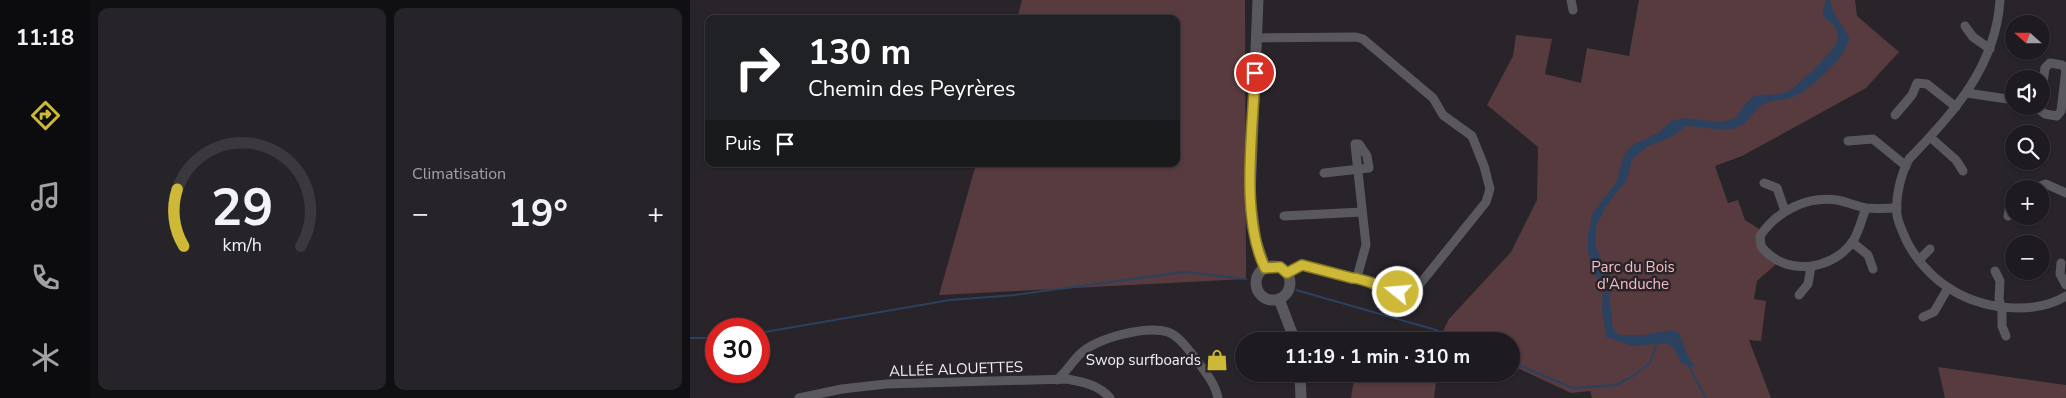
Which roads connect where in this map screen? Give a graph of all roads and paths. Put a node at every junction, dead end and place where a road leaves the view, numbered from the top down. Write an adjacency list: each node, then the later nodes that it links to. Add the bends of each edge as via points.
1 (1258, 0): 6 (street)
2 (1571, 0): 4 (street)
3 (2000, 0): 7 (street)
4 (1573, 10)
5 (1965, 26): 7 (street, via 1973,37)
6 (1256, 38): 33 (street, via 1250,197 1256,241); 37 (street, via 1363,39 1433,98 1443,115 1475,140 1490,189 1488,198 1416,289 1398,292)
7 (1990, 49): 10 (street)
8 (2045, 70): 9 (street, via 2050,63 2062,65)
9 (2066, 75): 14 (street, via 2061,111 2057,116)
10 (1967, 93): 11 (street); 12 (street)
11 (2005, 99)
12 (1956, 107): 13 (street, via 1928,84 1918,83); 15 (street)
13 (1895, 115)
14 (2050, 115)
15 (1930, 137): 17 (street); 18 (street, via 1956,160)
16 (1848, 141): 17 (street, via 1873,139)
17 (1906, 166): 24 (street)
18 (1963, 171)
19 (1324, 173): 26 (street, via 1357,169)
20 (1764, 183): 25 (street, via 1776,188)
21 (2050, 186): 22 (street)
22 (2066, 193)
23 (1866, 208): 24 (street); 25 (street, via 1828,200 1804,203); 28 (street)
24 (1897, 208): 30 (street, via 1899,224)
25 (1785, 211): 32 (street, via 1763,232 1761,246 1785,263)
26 (1362, 212): 27 (street); 37 (street, via 1366,245)
27 (1284, 216)
28 (1852, 242): 32 (street, via 1825,263); 34 (street, via 1868,255)
29 (1930, 249): 30 (street)
30 (1919, 260): 39 (street)
31 (2060, 263): 38 (street, via 2060,274)
32 (1811, 267): 40 (street, via 1808,284)
33 (1265, 268): 36 (street, via 1280,267); 41 (street, via 1257,276 1257,286 1262,296)
34 (1873, 269)
35 (1995, 271): 43 (street, via 2000,281)
36 (1287, 273): 37 (street, via 1302,265); 41 (street, via 1290,288)
37 (1356, 277)
38 (2066, 285)
39 (1948, 288): 43 (street); 44 (street, via 1934,312)
40 (1799, 295)
41 (1279, 299): 45 (street)
42 (2065, 300): 43 (street, via 2030,308)
43 (2000, 306): 46 (street)
44 (1923, 317)
45 (1292, 332)
46 (2006, 336)
47 (1057, 380): 49 (street, ALLÉE ALOUETTES, via 886,384); 50 (street, ALLÉE ALOUETTES, via 1087,383); 51 (street, via 1080,354 1094,345 1130,333 1169,332 1209,376)
48 (1300, 382): 52 (street)
49 (803, 398)
50 (1110, 398)
51 (1218, 398)
52 (1301, 398)

